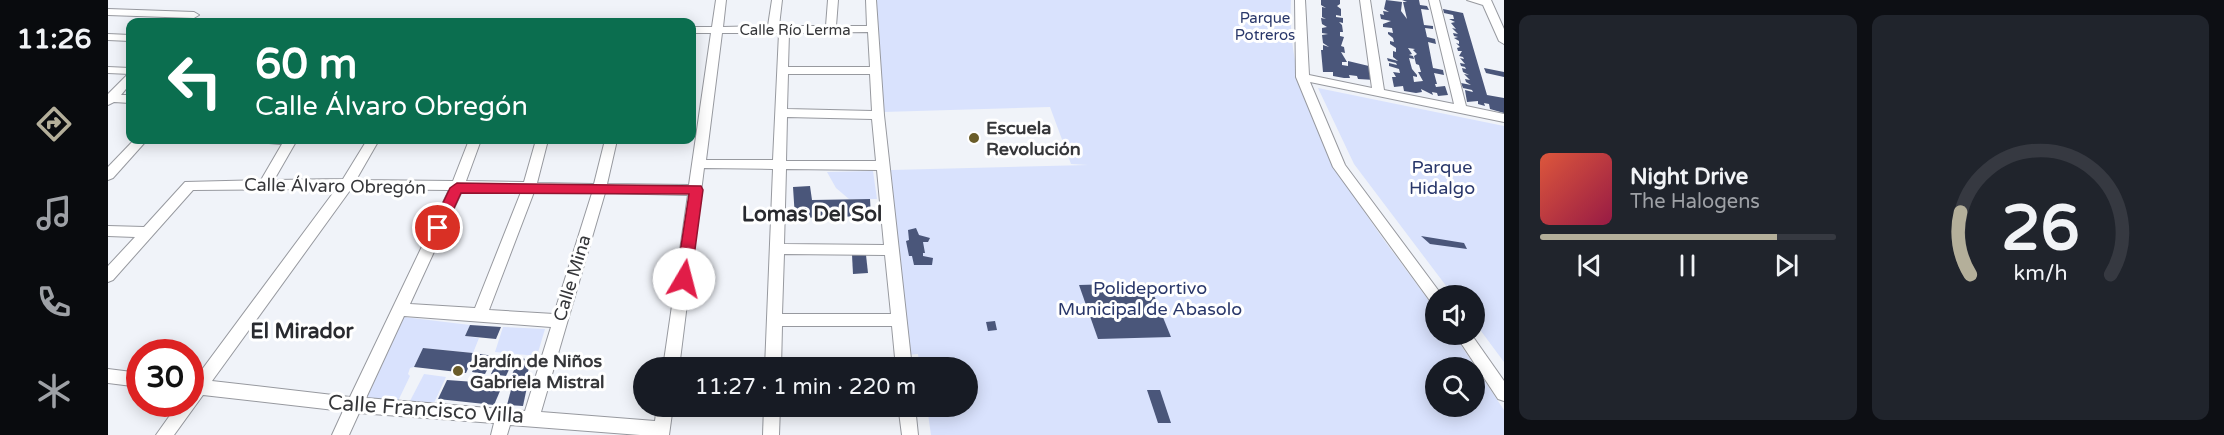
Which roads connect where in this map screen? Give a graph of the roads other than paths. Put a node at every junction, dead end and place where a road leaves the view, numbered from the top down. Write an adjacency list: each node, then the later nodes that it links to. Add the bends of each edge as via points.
1 (721, 0): 16 (street)
2 (871, 0): 14 (street)
3 (1300, 0): 24 (street)
4 (1365, 0): 26 (street)
5 (1434, 0): 29 (street)
6 (1472, 0): 7 (street)
7 (1487, 2): 19 (street)
8 (833, 3): 13 (street)
9 (777, 4): 12 (street)
10 (108, 12): 11 (street)
11 (178, 18)
12 (778, 29): 13 (street, Calle Río Lerma); 16 (street, Calle Río Lerma); 21 (street)
13 (831, 29): 14 (street, Calle Río Lerma)
14 (873, 29): 23 (street)
15 (696, 30): 16 (street, Calle Río Lerma)
16 (717, 30): 39 (street)
17 (108, 37): 18 (street)
18 (126, 38)
19 (1504, 41)
20 (108, 70): 22 (street)
21 (782, 70): 23 (street); 30 (street)
22 (126, 71)
23 (875, 71): 31 (street)
24 (1302, 77): 26 (street); 54 (street, via 1339,167)
25 (126, 82): 27 (street)
26 (1379, 93): 29 (street)
27 (110, 99): 28 (street)
28 (126, 99)
29 (1461, 109): 32 (street)
30 (781, 113): 31 (street); 40 (street)
31 (878, 115): 41 (street)
32 (1504, 118)
33 (137, 144): 42 (street)
34 (289, 144): 43 (street)
35 (371, 144): 44 (street)
36 (474, 144): 46 (street)
37 (541, 144): 45 (street)
38 (610, 144): 47 (street, Calle Mina)
39 (700, 164): 40 (street); 48 (street)
40 (778, 166): 41 (street); 51 (street)
41 (883, 166): 52 (street)
42 (108, 175)
43 (265, 184): 44 (street, Calle Álvaro Obregón); 50 (street, Calle Álvaro Obregón, via 190,185)
44 (347, 184): 46 (street, Calle Álvaro Obregón); 65 (street)
45 (529, 187): 46 (street, Calle Álvaro Obregón); 47 (street, Calle Álvaro Obregón); 56 (street)
46 (457, 188): 55 (street)
47 (600, 188): 48 (street, Calle Álvaro Obregón); 59 (street, Calle Mina)
48 (696, 190): 61 (street)
49 (108, 231): 50 (street)
50 (149, 232): 53 (street)
51 (777, 249): 52 (street); 57 (street)
52 (893, 250): 58 (street)
53 (108, 276)
54 (1426, 285)
55 (399, 309): 56 (street); 69 (street)
56 (480, 314): 59 (street)
57 (774, 320): 58 (street); 62 (street)
58 (899, 320): 63 (street)
59 (559, 321): 72 (street, Calle Mina)
60 (1470, 345): 68 (street)
61 (673, 357)
62 (773, 357)
63 (902, 357)
64 (108, 376): 66 (street)
65 (204, 376)
66 (126, 378)
67 (204, 392): 69 (street, Calle Francisco Villa)
68 (1504, 394)
69 (355, 405): 70 (street, Calle Francisco Villa); 78 (street)
70 (504, 416): 72 (street, Calle Francisco Villa); 79 (street)
71 (177, 417): 77 (street)
72 (531, 417): 76 (street, Calle Francisco Villa)
73 (664, 417): 76 (street)
74 (772, 417): 80 (street)
75 (907, 417): 81 (street)
76 (662, 432)
77 (164, 435)
78 (340, 435)
79 (499, 435)
80 (771, 435)
81 (910, 435)

